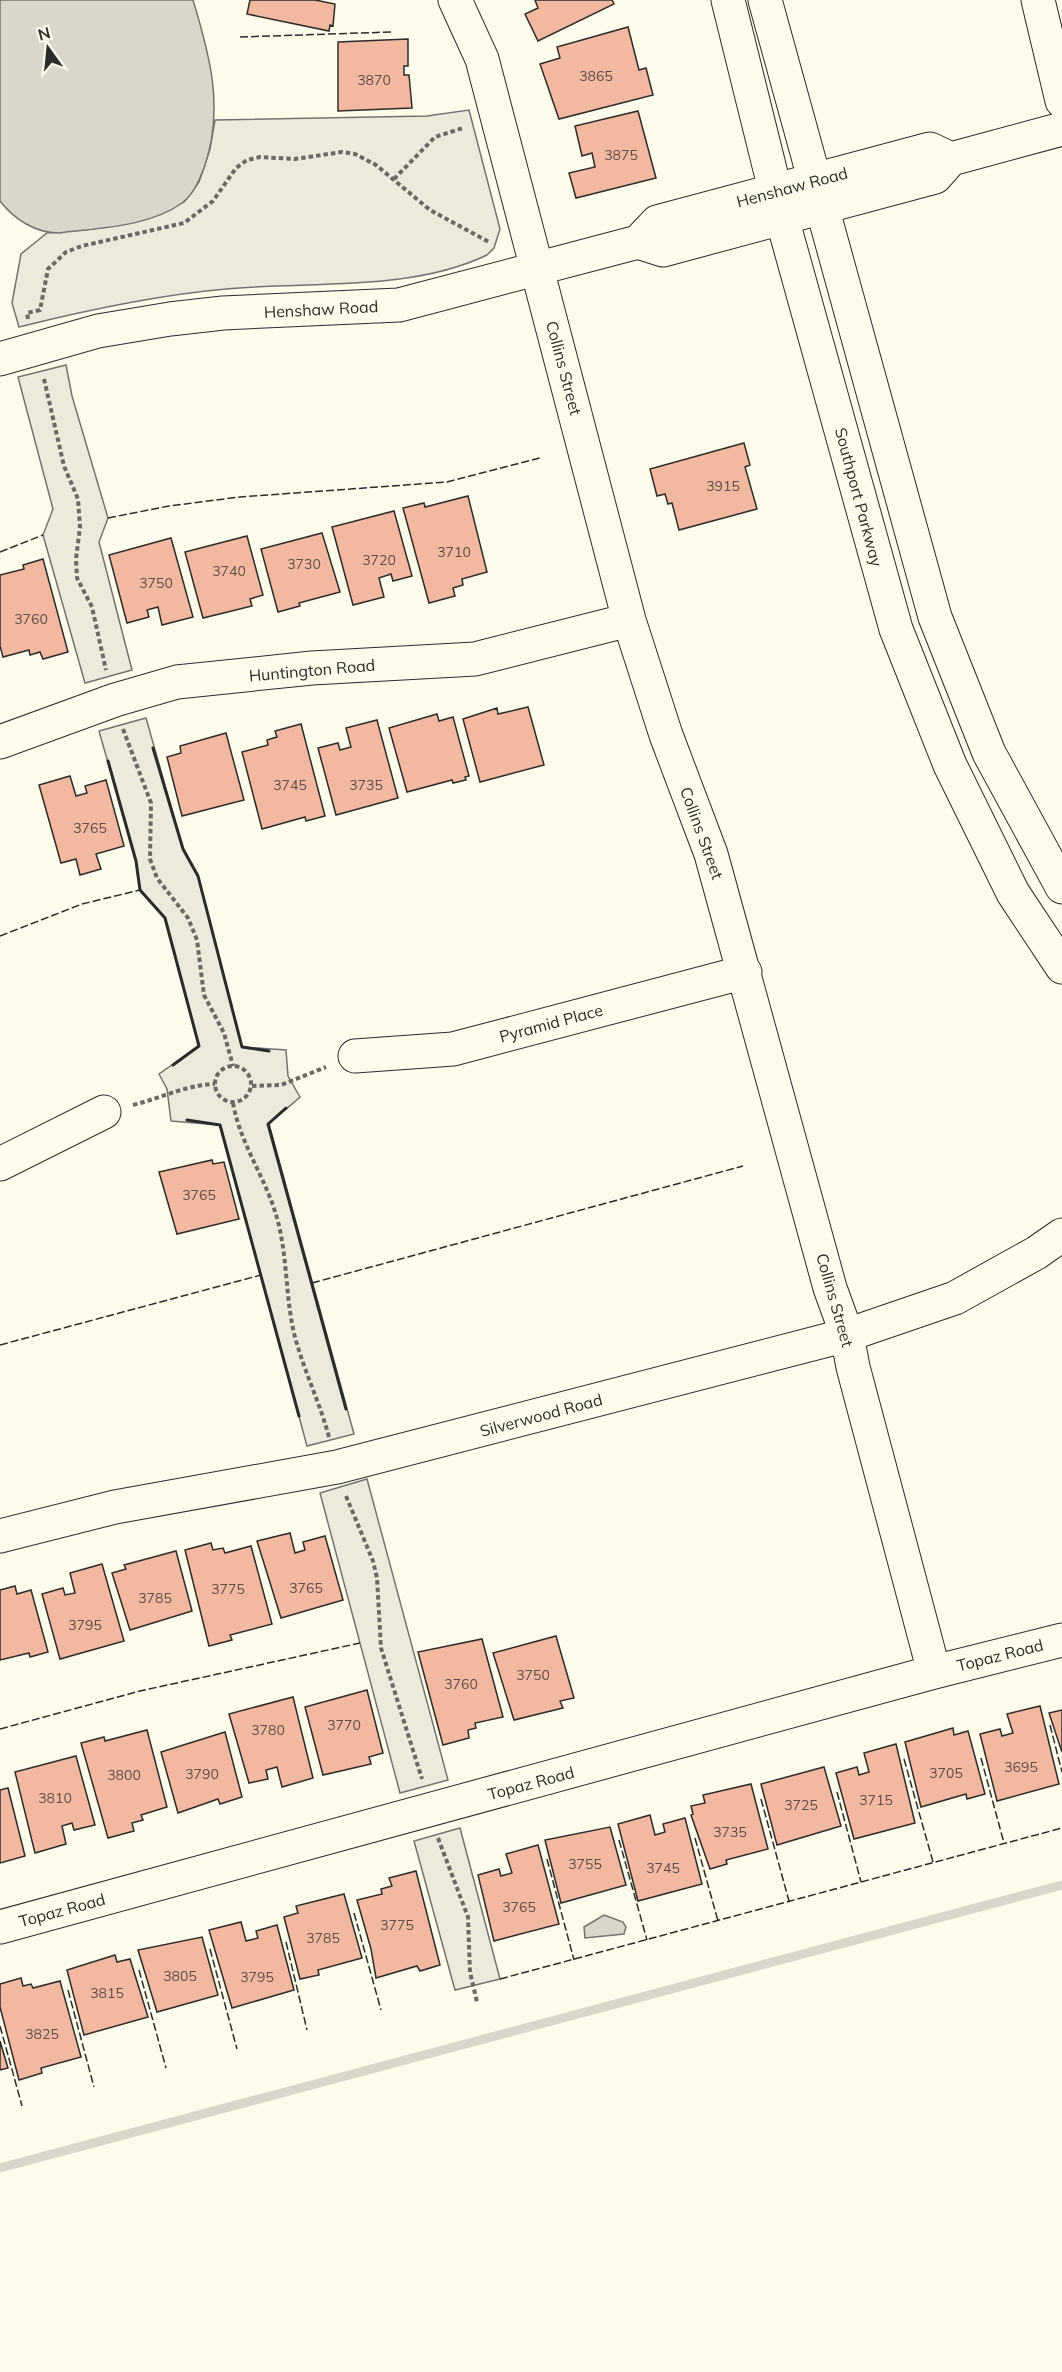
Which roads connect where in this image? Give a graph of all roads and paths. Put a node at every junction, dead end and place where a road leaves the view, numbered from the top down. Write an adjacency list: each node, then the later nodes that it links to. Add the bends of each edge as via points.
1 (455, 0): 12 (street, Collins Street, via 482,59)
2 (728, 0): 10 (street, Southport Parkway)
3 (765, 0): 9 (street)
4 (1038, 0): 5 (street)
5 (1062, 100)
6 (463, 128): 8 (path, via 435,137)
7 (1062, 129): 9 (street, Henshaw Road, via 951,159 936,177)
8 (394, 179): 11 (path, via 430,210); 13 (path, via 355,154 342,152 295,159 247,160 236,168 213,201 184,224 82,246 60,257 48,269 40,310 27,313)
9 (820, 194): 10 (street, Henshaw Road); 17 (street, via 935,617 989,753)
10 (779, 205): 12 (street, Henshaw Road, via 657,222 638,242); 18 (street, Southport Parkway, via 896,629 950,765 1008,883)
11 (489, 242)
12 (538, 269): 14 (street, Henshaw Road, via 399,305 170,319 98,331); 15 (street, Collins Street)
13 (30, 326)
14 (0, 358)
15 (629, 620): 16 (street, Huntington Road, via 475,659 312,668 177,682); 19 (street, Collins Street, via 666,735 711,854)
16 (0, 742)
17 (1062, 887)
18 (1062, 966)
19 (745, 972): 20 (street, Pyramid Place, via 453,1049); 27 (street, Collins Street, via 830,1288)
20 (355, 1056): 22 (path, via 281,1085)
21 (215, 1084): 22 (path, via 221,1070 233,1065 249,1073); 23 (path, via 221,1098); 24 (path, via 193,1085 168,1096)
22 (252, 1086): 23 (path, via 244,1099)
23 (233, 1103): 28 (path, via 242,1138 277,1219 288,1306)
24 (104, 1112): 25 (street)
25 (0, 1164)
26 (1062, 1235): 27 (street, Silverwood Road, via 955,1298)
27 (848, 1335): 28 (street, Silverwood Road); 31 (street, Collins Street, via 853,1367)
28 (337, 1467): 29 (street, Silverwood Road, via 116,1507); 32 (path, via 350,1510 373,1561 379,1637 386,1670)
29 (0, 1536)
30 (1062, 1640): 31 (street, Topaz Road)
31 (934, 1672): 32 (street, Topaz Road)
32 (430, 1810): 33 (street, Topaz Road); 34 (path, via 468,1917 470,1972)
33 (0, 1927)
34 (477, 2002)

